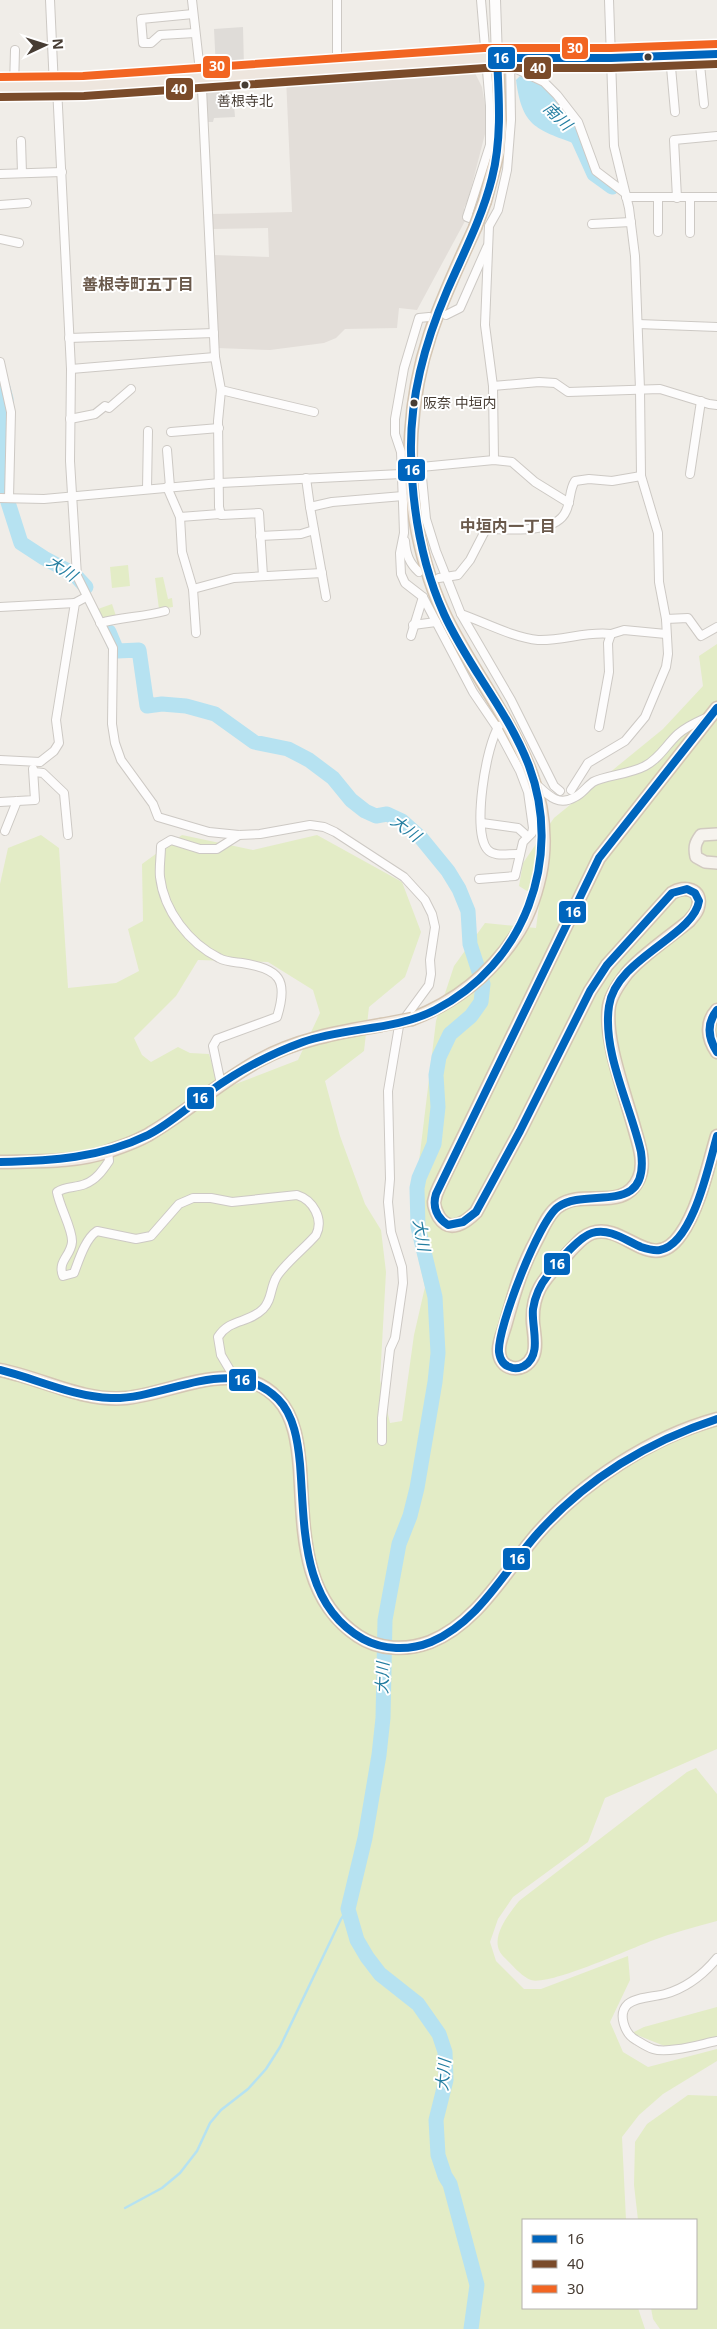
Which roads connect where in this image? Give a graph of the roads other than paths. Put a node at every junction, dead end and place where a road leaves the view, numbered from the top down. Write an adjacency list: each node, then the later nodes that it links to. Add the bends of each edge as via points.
1 (50, 0): 19 (street)
2 (192, 0): 7 (street)
3 (337, 0): 15 (street)
4 (481, 0): 14 (street)
5 (495, 0): 14 (street)
6 (609, 0): 13 (street)
7 (193, 14): 8 (street); 8 (street, via 141,19 143,43 151,43 160,35)
8 (195, 33): 16 (street)
9 (15, 50): 18 (street)
10 (717, 54): 11 (highway)
11 (698, 55): 12 (highway); 20 (street)
12 (670, 56): 13 (highway); 21 (street)
13 (611, 58): 14 (highway); 27 (street, via 614,146)
14 (500, 60): 15 (highway); 27 (street, via 544,82 557,95 578,122 596,171); 36 (street, via 510,120 507,170 498,210); 36 (street, via 490,106 490,145 467,217); 62 (main road, bridge, via 498,152 475,228 430,335 416,392)
15 (337, 68): 16 (highway)
16 (200, 77): 19 (highway); 46 (street)
17 (0, 87): 18 (highway)
18 (14, 87): 19 (highway)
19 (56, 87): 24 (street)
20 (704, 104)
21 (675, 112)
22 (717, 136): 30 (street, via 674,140)
23 (21, 141): 25 (street)
24 (62, 172): 25 (street); 47 (street)
25 (22, 173): 26 (street)
26 (0, 174)
27 (626, 195): 29 (street); 34 (street)
28 (717, 197): 31 (street)
29 (658, 198): 30 (street); 37 (street)
30 (676, 198): 31 (street)
31 (690, 198): 38 (street)
32 (27, 204): 33 (street)
33 (0, 205)
34 (631, 222): 35 (street); 44 (street)
35 (592, 224)
36 (489, 226): 40 (street)
37 (658, 232)
38 (690, 233)
39 (0, 239): 41 (street)
40 (490, 239): 42 (street, via 460,308); 51 (street, via 485,325)
41 (19, 243)
42 (446, 315)
43 (429, 317): 64 (street, via 420,318 404,368 395,419 395,434)
44 (638, 324): 45 (street); 53 (street)
45 (717, 326)
46 (214, 333): 47 (street); 48 (street)
47 (69, 338): 50 (street)
48 (215, 357): 50 (street); 54 (street)
49 (0, 362): 76 (street, via 11,412)
50 (71, 368): 58 (street)
51 (493, 386): 53 (street, via 538,382 554,383 568,392); 65 (street)
52 (131, 389): 58 (street, via 109,408 105,406 95,414)
53 (640, 389): 55 (street, via 660,389); 69 (street)
54 (221, 390): 57 (street); 59 (street)
55 (701, 401): 56 (street); 68 (street)
56 (717, 405)
57 (314, 412)
58 (70, 419): 75 (street)
59 (219, 428): 61 (street); 71 (street)
60 (148, 431): 73 (street)
61 (171, 432)
62 (411, 443): 64 (street); 66 (main road)
63 (168, 450): 72 (street)
64 (401, 452): 67 (street)
65 (494, 460): 66 (street); 77 (street, via 512,462)
66 (416, 464): 87 (street, via 426,519); 114 (main road, via 413,497 418,532 432,583 463,649 519,744)
67 (401, 474): 70 (street); 74 (street)
68 (690, 474)
69 (640, 476): 77 (street, via 575,481 571,486); 97 (street, via 658,533 659,582)
70 (306, 478): 71 (street); 78 (street)
71 (220, 483): 72 (street); 79 (street)
72 (168, 487): 73 (street); 80 (street)
73 (147, 489): 75 (street)
74 (403, 496): 78 (street); 82 (street)
75 (71, 497): 76 (street); 90 (street, via 77,576)
76 (5, 498)
77 (569, 503): 87 (street, via 563,518 556,523 520,530 486,529 470,560 458,575)
78 (310, 507): 81 (street)
79 (220, 514): 80 (street); 83 (street, via 259,512)
80 (180, 517): 89 (street, via 182,552)
81 (314, 530): 83 (street, via 301,534); 85 (street)
82 (404, 534): 84 (street, via 406,554); 92 (street, via 400,553 405,584)
83 (260, 536): 86 (street)
84 (419, 572)
85 (322, 573): 86 (street); 91 (street)
86 (263, 576): 89 (street, via 234,578)
87 (448, 577): 88 (street); 96 (street)
88 (439, 578)
89 (193, 589): 102 (street)
90 (86, 597): 93 (street); 99 (street)
91 (326, 597)
92 (423, 597): 98 (street); 100 (street)
93 (75, 603): 94 (street); 112 (street, via 56,720 59,743 40,762)
94 (0, 607)
95 (164, 611): 99 (street)
96 (461, 614): 103 (street, via 536,640 596,632); 106 (street)
97 (666, 619): 101 (street, via 688,618 701,636); 104 (street)
98 (436, 622): 100 (street); 109 (street, via 473,692)
99 (100, 623): 123 (street, via 113,648 112,724 115,744 121,760 153,804 158,817 209,832)
100 (413, 625): 105 (street)
101 (717, 627)
102 (196, 633)
103 (611, 634): 104 (street, via 624,630); 110 (street, via 608,642 609,672)
104 (666, 634): 115 (street, via 666,667 645,717 625,742 588,763)
105 (411, 636)
106 (515, 707): 108 (street); 116 (street, via 554,786)
107 (714, 712): 114 (street, via 677,734 662,754 646,766 594,782 575,798 553,800); 131 (main road, via 600,858 439,1186 434,1202 436,1211 447,1224 458,1226 466,1222 476,1212 590,991 607,965 672,892 679,888 695,892 698,907 689,922 628,971 609,1004 609,1034 641,1160 639,1177 622,1196 568,1200 553,1210 516,1286 499,1348 505,1366 521,1368 531,1361 535,1352 532,1308 537,1290 580,1240 591,1233 604,1231 644,1250 664,1249 682,1233 694,1209)
108 (509, 714)
109 (499, 726): 119 (street, via 480,794); 124 (street, via 528,792 533,828)
110 (599, 727)
111 (0, 760): 112 (street)
112 (33, 762): 113 (street)
113 (34, 772): 117 (street, via 35,800); 122 (street, via 43,773 64,793)
114 (536, 784): 130 (main road, bridge, via 542,817 542,866 535,896 520,930 482,978 435,1010 412,1019 337,1032 306,1041 259,1060)
115 (570, 790)
116 (560, 791)
117 (17, 801): 118 (street); 120 (street)
118 (0, 802)
119 (482, 823): 124 (street, via 518,828); 125 (street, via 486,848 494,854)
120 (5, 831)
121 (717, 834): 126 (main road, via 702,835 695,850 696,857)
122 (68, 835)
123 (238, 835): 130 (street, via 216,849 171,840 161,846 160,877 165,899 183,930 222,960 263,966 283,985 278,1016 217,1038 213,1046); 137 (street, via 310,825 335,832 404,877 424,900 435,927 429,985 399,1026 388,1091 388,1202 391,1232 402,1267 403,1283 395,1338 390,1349)
124 (527, 836): 125 (street)
125 (520, 854): 127 (street, via 515,876)
126 (717, 864)
127 (479, 879)
128 (717, 1010): 129 (main road, via 712,1018 709,1038)
129 (717, 1052)
130 (221, 1084): 132 (main road, via 149,1134)
131 (717, 1136)
132 (108, 1151): 133 (main road, via 57,1161); 135 (street, via 109,1161 102,1172 86,1184 58,1192 72,1243 60,1269 63,1276 74,1273 92,1234 97,1231 136,1238 151,1236 179,1204 193,1198 232,1202 296,1195 312,1205 319,1218 319,1230 275,1278 268,1304 251,1317 231,1323 222,1329 218,1337 221,1355)
133 (0, 1162)
134 (0, 1370): 135 (main road, via 104,1398 125,1398 207,1379)
135 (234, 1377): 136 (main road, via 256,1382 269,1391 280,1400 293,1425 308,1555 315,1584 333,1615 347,1629 375,1645 392,1648 428,1643 471,1615 551,1520 596,1480 670,1437)
136 (717, 1419)
137 (382, 1441)
138 (717, 1958): 139 (street, via 707,1971 689,1984 666,1994 635,2001 627,2005 623,2013 627,2032 633,2039 653,2049 664,2051)
139 (717, 2041)

